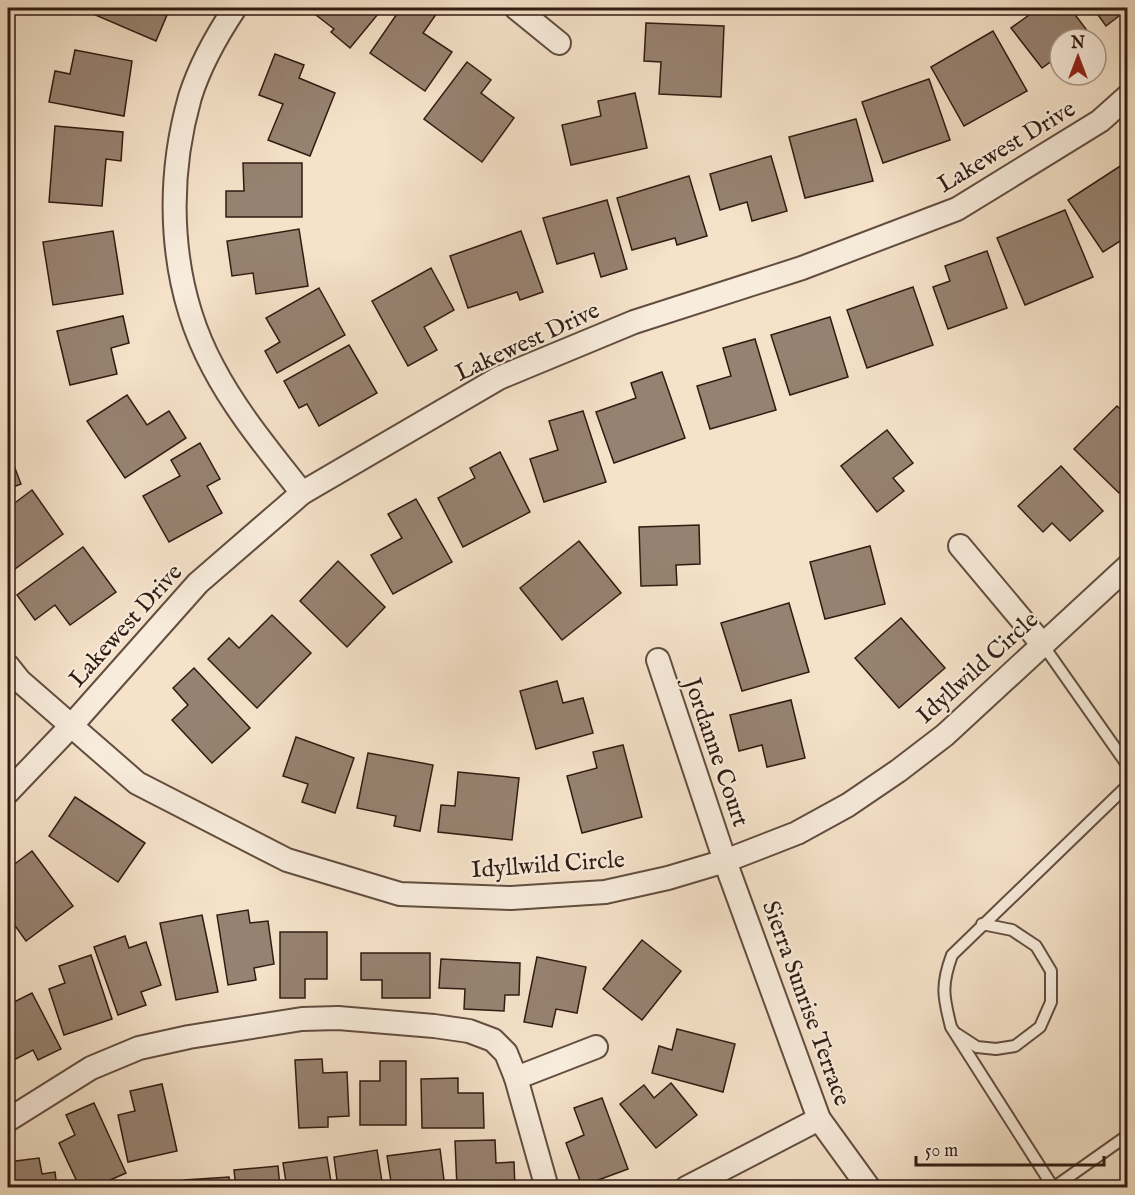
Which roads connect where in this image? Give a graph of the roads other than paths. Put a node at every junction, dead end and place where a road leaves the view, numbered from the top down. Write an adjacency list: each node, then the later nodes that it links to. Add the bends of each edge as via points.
1 (235, 8): 5 (street, via 215,39 191,95 178,148 178,267 190,317 212,367 241,414)
2 (516, 8): 3 (street)
3 (559, 43)
4 (1128, 96): 5 (street, Lakewest Drive, via 1100,121 957,209 802,268 634,322 499,378)
5 (302, 494): 11 (street, Lakewest Drive, via 198,583)
6 (960, 546): 8 (street)
7 (1128, 566): 8 (street, Idyllwild Circle)
8 (1043, 645): 12 (lane); 15 (street, Idyllwild Circle, via 945,735 848,805 797,833)
9 (658, 660): 15 (street, Jordanne Court)
10 (8, 666): 11 (street, Idyllwild Circle)
11 (71, 726): 14 (street, Lakewest Drive); 15 (street, Idyllwild Circle, via 137,783 287,860 400,894 511,898 605,892)
12 (1128, 766)
13 (1128, 785): 16 (lane)
14 (8, 792)
15 (725, 861): 20 (street, Sierra Sunrise Terrace)
16 (982, 924): 17 (lane, via 952,955 944,976 944,996); 17 (lane, via 1012,930 1036,946 1051,971 1051,1002 1040,1027 1015,1046 977,1047)
17 (955, 1033): 23 (lane)
18 (596, 1047): 19 (street)
19 (516, 1078): 21 (street, via 506,1053 493,1041 469,1031 385,1021 302,1019 139,1048 91,1068); 24 (street)
20 (819, 1119): 25 (street); 26 (street, Sierra Sunrise Terrace)
21 (8, 1120)
22 (1128, 1135): 23 (lane)
23 (1053, 1187)
24 (547, 1188)
25 (686, 1188)
26 (869, 1188)

